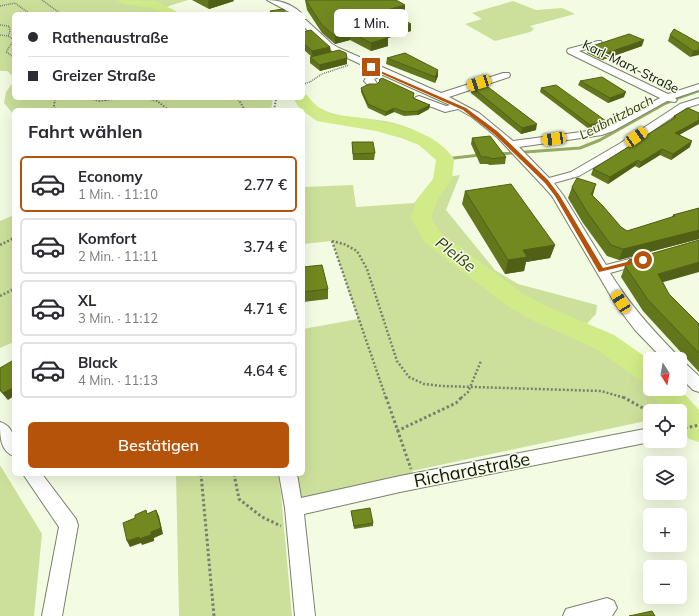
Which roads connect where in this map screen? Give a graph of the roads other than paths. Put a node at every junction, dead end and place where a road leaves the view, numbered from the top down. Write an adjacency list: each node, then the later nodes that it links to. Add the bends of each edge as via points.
1 (271, 0): 3 (street)
2 (296, 0): 4 (street)
3 (295, 12)
4 (298, 12)
5 (305, 24): 7 (street, via 329,46)
6 (598, 43): 13 (street, Karl-Marx-Straße, via 571,51)
7 (380, 72): 9 (street, via 370,78 369,82); 11 (street)
8 (506, 74): 11 (street)
9 (373, 85)
10 (699, 87): 13 (street)
11 (439, 96): 15 (street)
12 (419, 99): 15 (street, via 444,109)
13 (674, 101): 14 (street); 16 (street, via 598,133); 17 (street, via 623,146 574,174)
14 (699, 101)
15 (459, 106): 16 (street, via 478,118)
16 (511, 147): 17 (street)
17 (546, 182): 19 (street)
18 (656, 256): 19 (street)
19 (602, 271): 20 (street, via 631,315)
20 (665, 352)
21 (687, 374): 22 (street)
22 (699, 386)
23 (0, 430): 25 (street)
24 (643, 436): 28 (street, Richardstraße, via 415,481)
25 (12, 446)
26 (33, 476): 30 (street, via 68,525)
27 (288, 476): 28 (street)
28 (294, 508): 31 (street)
29 (607, 608): 32 (street)
30 (52, 616)
31 (305, 616)
32 (573, 616)

